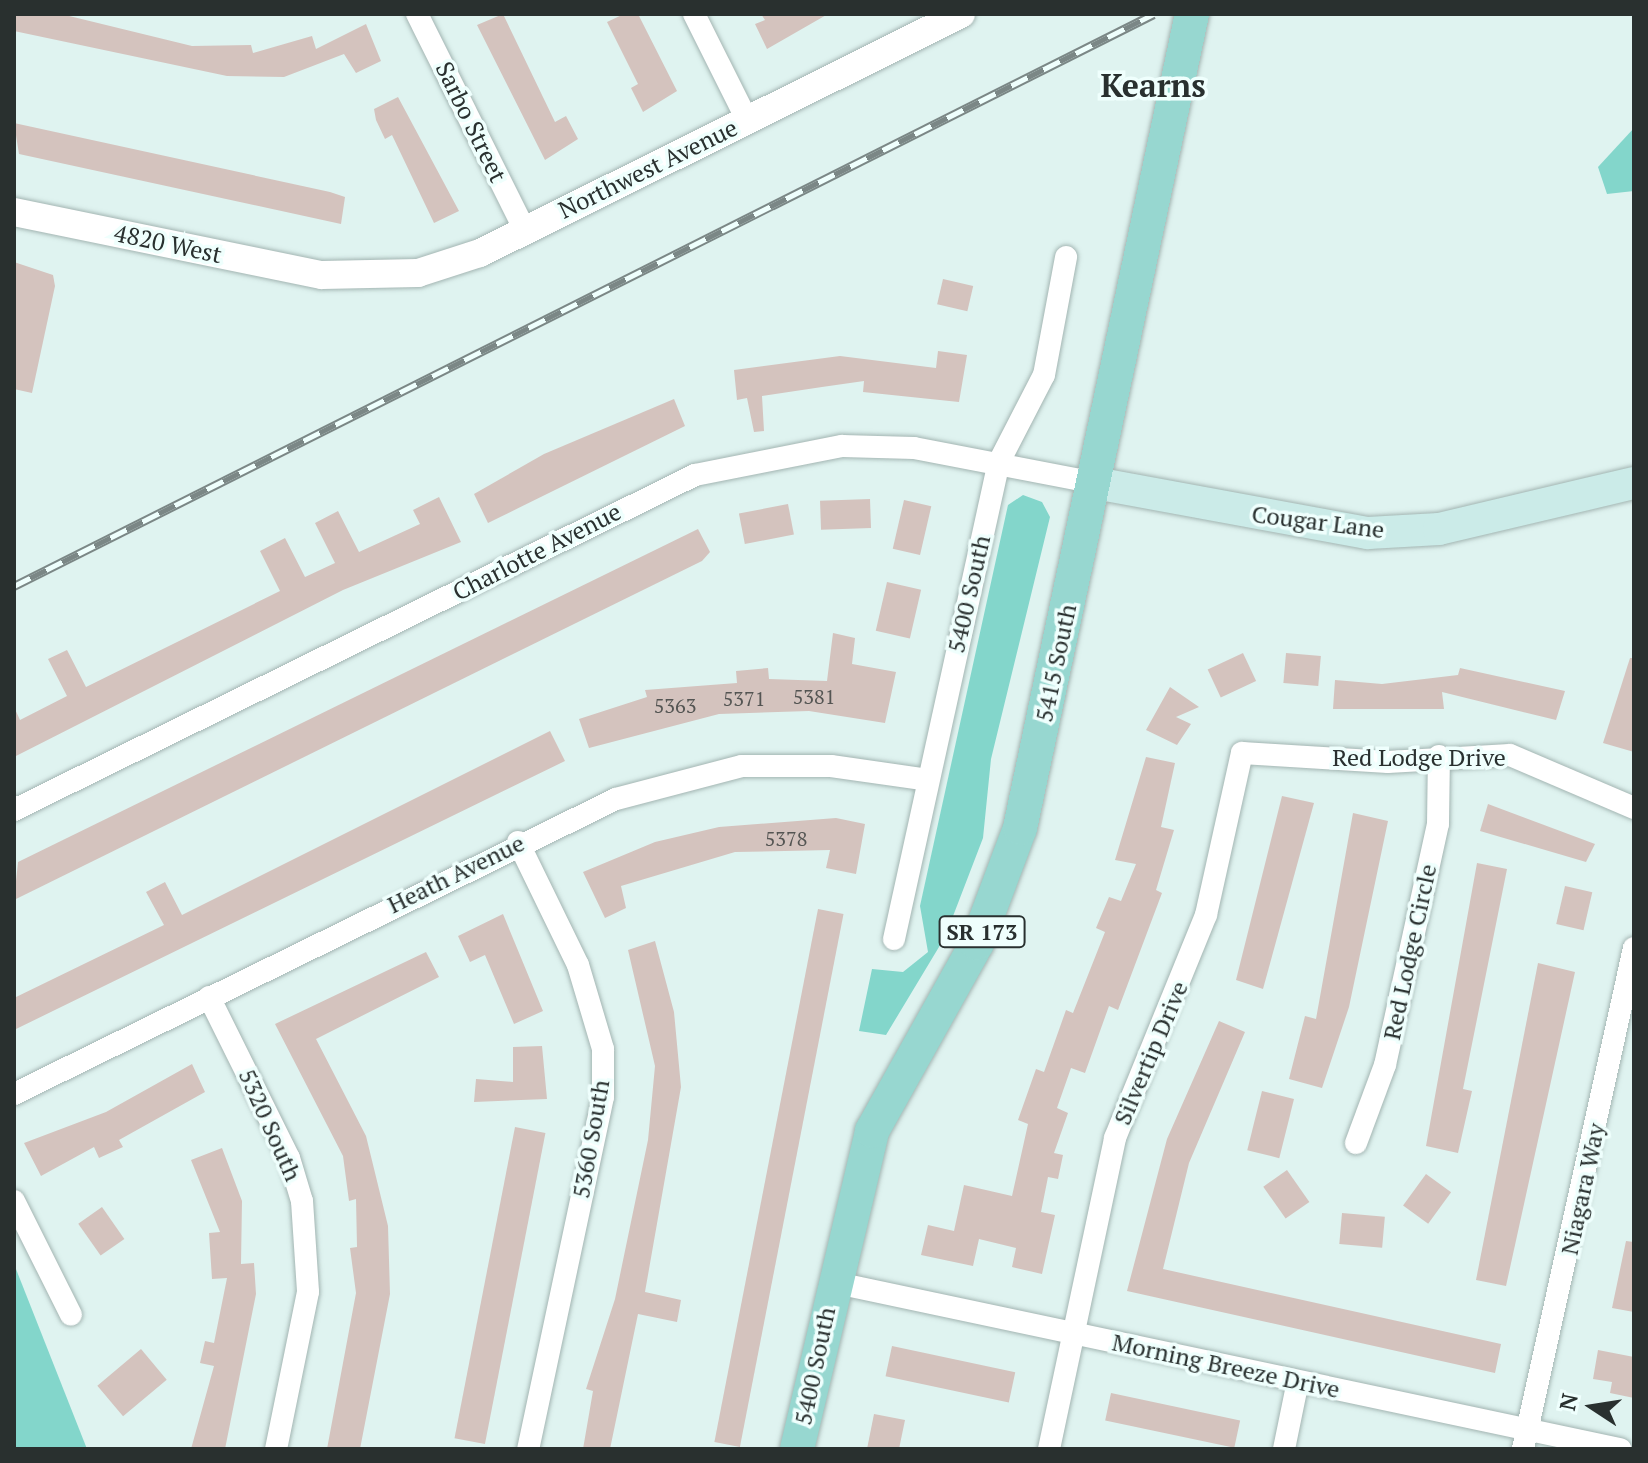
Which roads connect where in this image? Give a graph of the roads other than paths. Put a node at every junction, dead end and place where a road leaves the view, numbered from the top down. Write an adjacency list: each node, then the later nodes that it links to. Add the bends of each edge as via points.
1 (417, 14): 7 (street, Sarbo Street)
2 (694, 14): 5 (street)
3 (961, 14): 5 (street, Northwest Avenue)
4 (1192, 14): 11 (main road, 5415 South / SR 173)
5 (747, 120): 7 (street, Northwest Avenue)
6 (14, 212): 9 (street, 4820 West)
7 (525, 231): 9 (street, Northwest Avenue, via 418,273)
8 (1066, 257): 10 (street, 5400 South, via 1044,375)
9 (322, 275)
10 (999, 462): 11 (street, Charlotte Avenue); 15 (street, 5400 South); 17 (street, Charlotte Avenue, via 842,446 695,475)
11 (1095, 483): 12 (main road, Cougar Lane, via 1368,533 1439,529); 25 (main road, 5415 South / SR 173, via 1004,881 872,1131)
12 (1634, 483)
13 (1242, 753): 14 (street, Red Lodge Drive, via 1388,762); 27 (street, Silvertip Drive, via 1206,915 1115,1138)
14 (1439, 756): 16 (street, Red Lodge Drive, via 1510,755); 23 (street, Red Lodge Circle, via 1438,824 1385,1065)
15 (928, 780): 18 (street, Heath Avenue, via 831,766 742,766 630,794); 19 (street, 5400 South)
16 (1634, 808)
17 (14, 810)
18 (518, 842): 21 (street, Heath Avenue); 31 (street, 5360 South, via 578,965 603,1049 603,1097)
19 (894, 939)
20 (1634, 948): 29 (street, Niagara Way)
21 (209, 997): 22 (street, Heath Avenue); 30 (street, 5320 South, via 289,1158 302,1201 308,1292)
22 (14, 1094)
23 (1356, 1143)
24 (14, 1201): 26 (street)
25 (832, 1282): 27 (street, Morning Breeze Drive); 32 (main road, 5400 South / SR 173)
26 (71, 1315)
27 (1073, 1335): 28 (street, Morning Breeze Drive); 33 (street, Silvertip Drive)
28 (1298, 1381): 29 (street, Morning Breeze Drive); 34 (street)
29 (1526, 1439): 35 (street, Morning Breeze Drive)
30 (276, 1449)
31 (528, 1449)
32 (797, 1449)
33 (1049, 1449)
34 (1284, 1449)
35 (1620, 1449)

